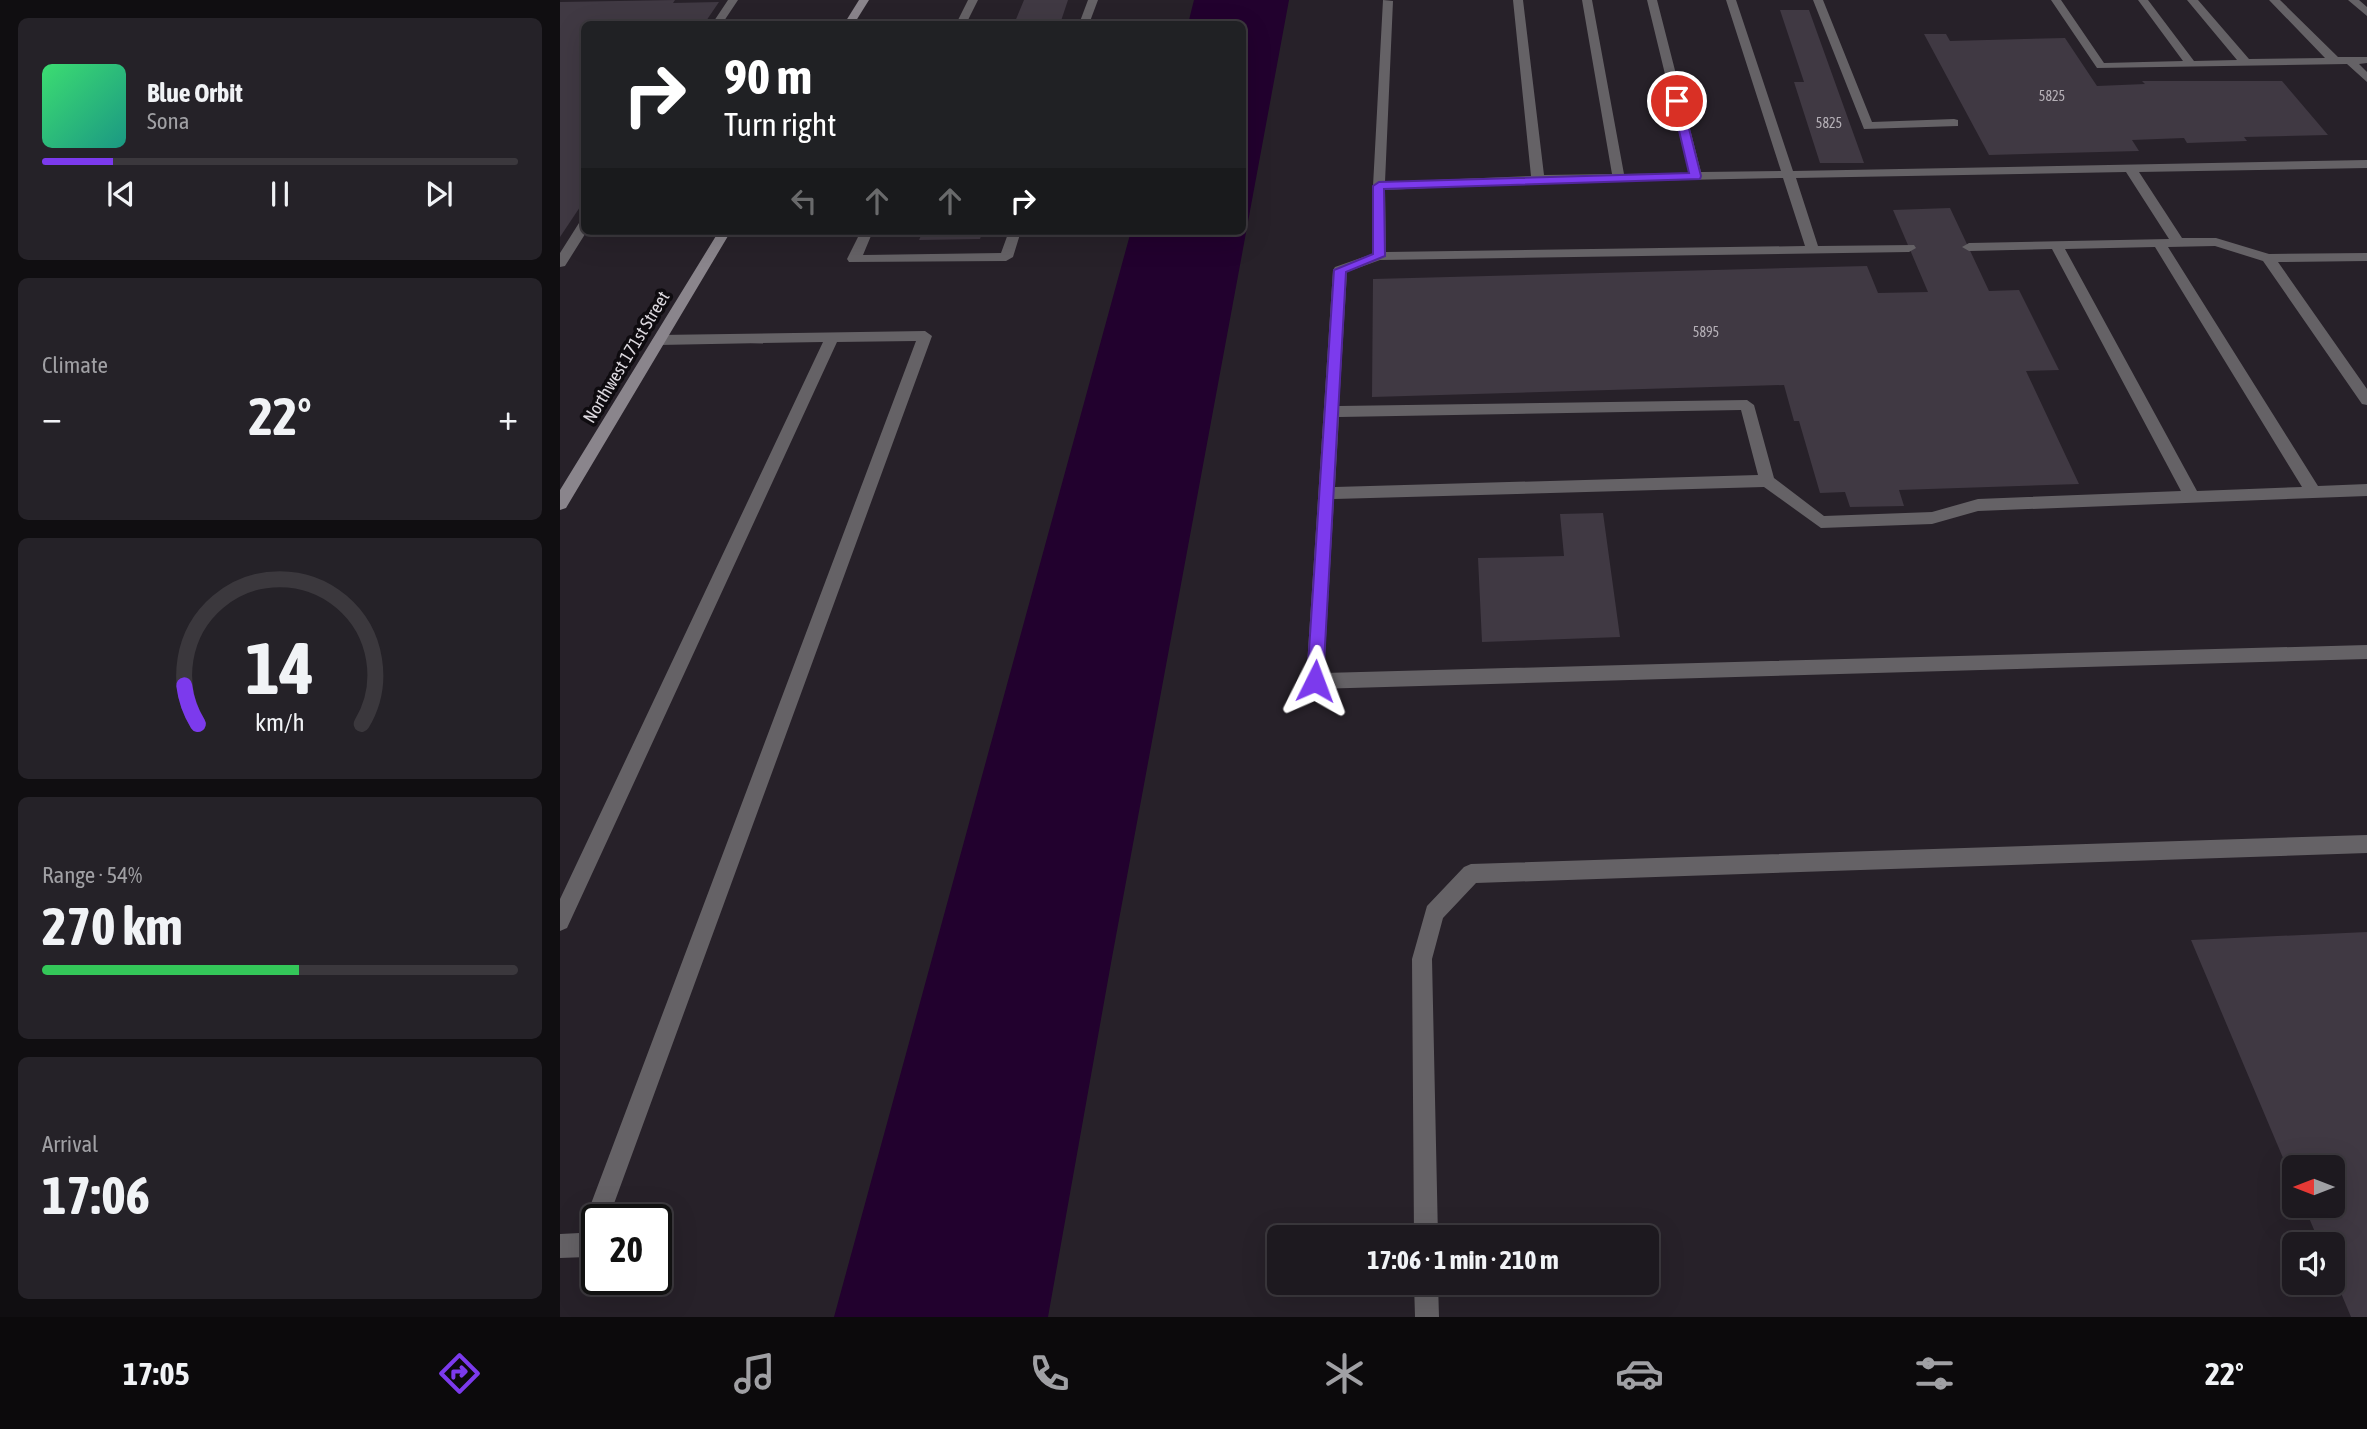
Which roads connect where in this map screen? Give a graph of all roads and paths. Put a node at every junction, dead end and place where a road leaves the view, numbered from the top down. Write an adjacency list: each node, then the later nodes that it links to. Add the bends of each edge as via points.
1 (733, 0): 17 (lane)
2 (864, 0): 18 (street)
3 (973, 0): 19 (lane)
4 (1093, 0): 20 (lane)
5 (1518, 0): 33 (lane)
6 (1587, 0): 32 (lane)
7 (1652, 0): 31 (lane)
8 (1731, 0): 30 (lane)
9 (1818, 0): 27 (lane, via 1868,126)
10 (2056, 0): 25 (lane, via 2101,66)
11 (2143, 0): 25 (lane)
12 (2192, 0): 24 (lane)
13 (2274, 0): 23 (lane)
14 (2353, 0): 16 (lane)
15 (1388, 1): 34 (lane)
16 (2367, 13)
17 (719, 21)
18 (851, 21)
19 (962, 21)
20 (1085, 21)
21 (2350, 60): 22 (lane); 23 (lane); 26 (lane)
22 (2367, 60)
23 (2335, 61): 24 (lane)
24 (2246, 63): 25 (lane)
25 (2191, 64)
26 (2367, 79)
27 (1954, 123)
28 (2367, 164): 29 (lane)
29 (2130, 168): 30 (lane); 40 (lane)
30 (1788, 175): 31 (lane); 44 (lane)
31 (1696, 176): 32 (lane)
32 (1619, 178): 33 (lane)
33 (1538, 179): 34 (lane)
34 (1379, 186): 45 (lane)
35 (581, 231): 48 (lane)
36 (723, 235): 50 (street, Northwest 171st Street)
37 (865, 235): 38 (lane, via 854,259 1006,257)
38 (1014, 235)
39 (2159, 243): 40 (lane); 41 (lane); 55 (lane)
40 (2178, 243): 47 (lane, via 2216,242)
41 (2056, 245): 42 (lane); 58 (lane)
42 (1969, 247)
43 (1909, 248): 44 (lane)
44 (1813, 250): 45 (lane)
45 (1379, 256): 52 (lane, via 1340,270)
46 (2367, 257): 47 (lane)
47 (2268, 258): 51 (lane)
48 (560, 263)
49 (832, 338): 50 (lane); 61 (lane); 63 (lane, via 925,336 587,1245)
50 (659, 340): 57 (street, Northwest 171st Street)
51 (2367, 400)
52 (1331, 412): 53 (lane, via 1747,405); 56 (lane)
53 (1767, 481): 56 (lane); 58 (lane, via 1821,522 1932,517 1978,505)
54 (2367, 490): 55 (lane)
55 (2314, 492): 58 (lane)
56 (1326, 493): 59 (lane, via 1315,681)
57 (562, 497)
58 (2192, 497)
59 (2367, 652)
60 (2367, 844): 62 (lane, via 1471,874 1434,913 1422,959)
61 (560, 920)
62 (1426, 1225)
63 (560, 1246)
64 (1426, 1295): 65 (lane)
65 (1427, 1317)

